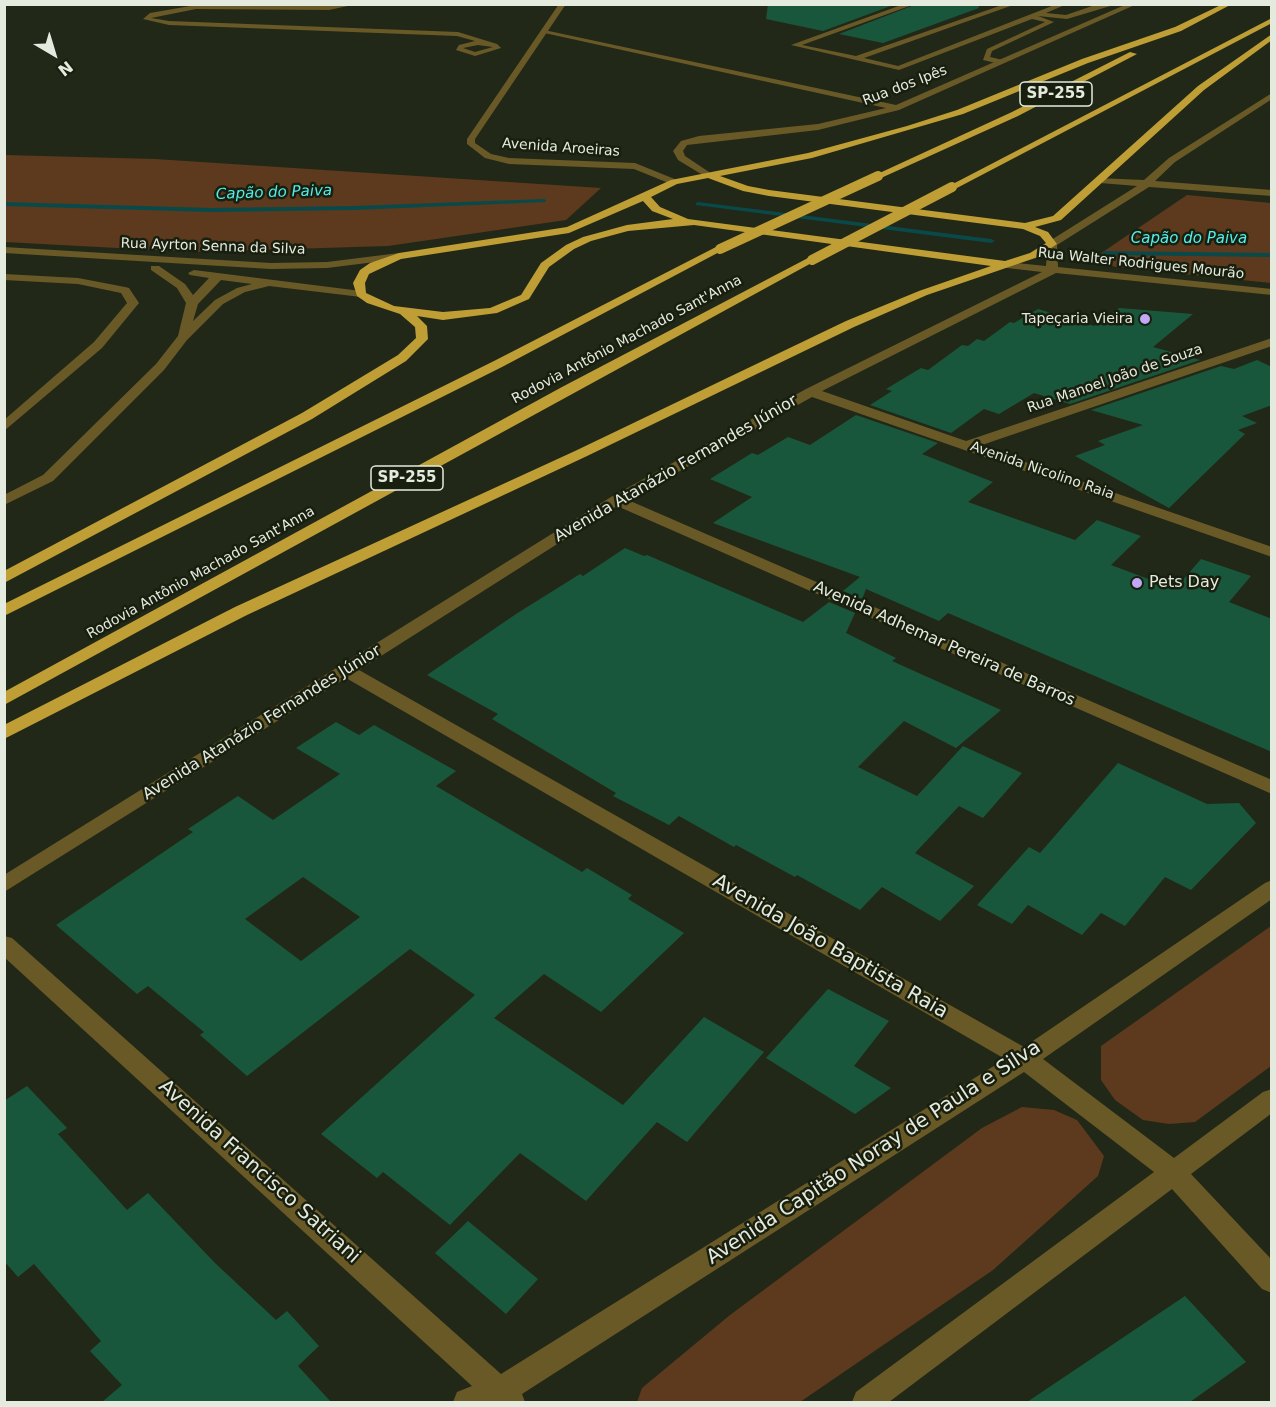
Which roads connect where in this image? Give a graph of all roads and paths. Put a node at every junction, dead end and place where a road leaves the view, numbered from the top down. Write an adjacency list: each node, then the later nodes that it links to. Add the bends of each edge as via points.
1 (354, 4): 12 (lane, via 329,8 196,7 152,14 146,19)
2 (562, 4): 11 (lane, Avenida Aroeiras)
3 (912, 4): 14 (lane, via 794,45)
4 (1013, 4): 14 (lane)
5 (1064, 4): 9 (lane)
6 (1114, 4): 9 (lane, via 1063,17)
7 (1134, 4): 15 (street, Rua dos Ipês)
8 (1230, 4): 19 (highway, via 1178,29 930,122 809,156); 51 (highway, SP-255, bridge, via 1015,114 720,249)
9 (1036, 16): 14 (lane, via 899,68); 15 (lane, via 1052,22 989,50 986,58)
10 (1272, 20): 53 (highway, Rodovia Antônio Machado Sant'Anna / SP-255, bridge, via 556,396)
11 (544, 32): 18 (street); 21 (lane, Avenida Aroeiras, via 471,139 475,149 509,161 635,166)
12 (469, 36): 12 (lane, via 460,51 475,54 498,48)
13 (1272, 36): 20 (highway, via 1201,88)
14 (858, 58)
15 (1000, 62): 18 (street, Rua dos Ipês)
16 (1272, 95): 17 (street)
17 (1267, 102): 22 (street, via 1172,160)
18 (896, 108): 19 (street, Rua dos Ipês, via 818,127 684,143 678,151 681,158)
19 (706, 174): 21 (highway); 26 (highway, via 769,193)
20 (1100, 180): 22 (street); 26 (highway, via 1057,218)
21 (674, 182): 24 (highway)
22 (1146, 184): 23 (street); 27 (street)
23 (1272, 193)
24 (644, 196): 25 (highway, via 656,209); 29 (highway, via 569,230)
25 (694, 222): 31 (highway); 41 (highway, via 650,224 587,239 545,266 525,297 493,310 442,316)
26 (1025, 226): 27 (highway, via 1044,234)
27 (1052, 244): 31 (highway); 34 (street)
28 (4, 250): 30 (street, Rua Ayrton Senna da Silva)
29 (399, 256): 32 (street, Rua Ayrton Senna da Silva, via 327,265); 39 (highway, via 374,264 364,272 359,283)
30 (98, 258): 32 (street, Rua Ayrton Senna da Silva); 33 (street, Rua Ayrton Senna da Silva)
31 (1007, 265): 34 (street, Rua Walter Rodrigues Mourão); 54 (highway, via 923,293 850,324 241,611)
32 (271, 266): 35 (street)
33 (155, 268): 35 (street, Rua Ayrton Senna da Silva); 40 (street, via 181,286)
34 (1052, 271): 38 (street, Rua Walter Rodrigues Mourão); 44 (street, Avenida Atanázio Fernandes Júnior)
35 (218, 276): 37 (street, Rua Ayrton Senna da Silva); 40 (street)
36 (4, 277): 45 (street, via 78,281 125,290 133,303 98,345)
37 (271, 282): 39 (street, Rua Ayrton Senna da Silva); 42 (street, via 219,302)
38 (1272, 292)
39 (361, 294): 41 (highway, via 371,302)
40 (192, 303): 42 (street)
41 (404, 311): 50 (highway, via 421,326 422,339 402,358 307,416)
42 (183, 337): 48 (street, via 160,367 48,478)
43 (1272, 342): 46 (street, Rua Manoel João de Souza)
44 (811, 392): 46 (street, Avenida Nicolino Raia); 47 (street, Avenida Atanázio Fernandes Júnior)
45 (4, 427)
46 (968, 445): 49 (street, Avenida Nicolino Raia)
47 (616, 500): 52 (street, Avenida Atanázio Fernandes Júnior); 55 (street, Avenida Adhemar Pereira de Barros)
48 (4, 501)
49 (1267, 547)
50 (4, 578)
51 (4, 610)
52 (346, 670): 56 (street, Avenida Atanázio Fernandes Júnior); 59 (street, Avenida João Baptista Raia)
53 (4, 700)
54 (4, 733)
55 (1272, 788)
56 (4, 885)
57 (1272, 888): 59 (street, Avenida Capitão Noray de Paula e Silva)
58 (4, 944): 63 (street, Avenida Francisco Satriani)
59 (1025, 1059): 61 (street, Avenida João Baptista Raia); 63 (street, Avenida Capitão Noray de Paula e Silva)
60 (1272, 1099): 61 (street)
61 (1174, 1173): 62 (street, Avenida João Baptista Raia); 65 (street)
62 (1272, 1280)
63 (506, 1397): 64 (street, Avenida Capitão Noray de Paula e Silva)
64 (468, 1402)
65 (866, 1402)

